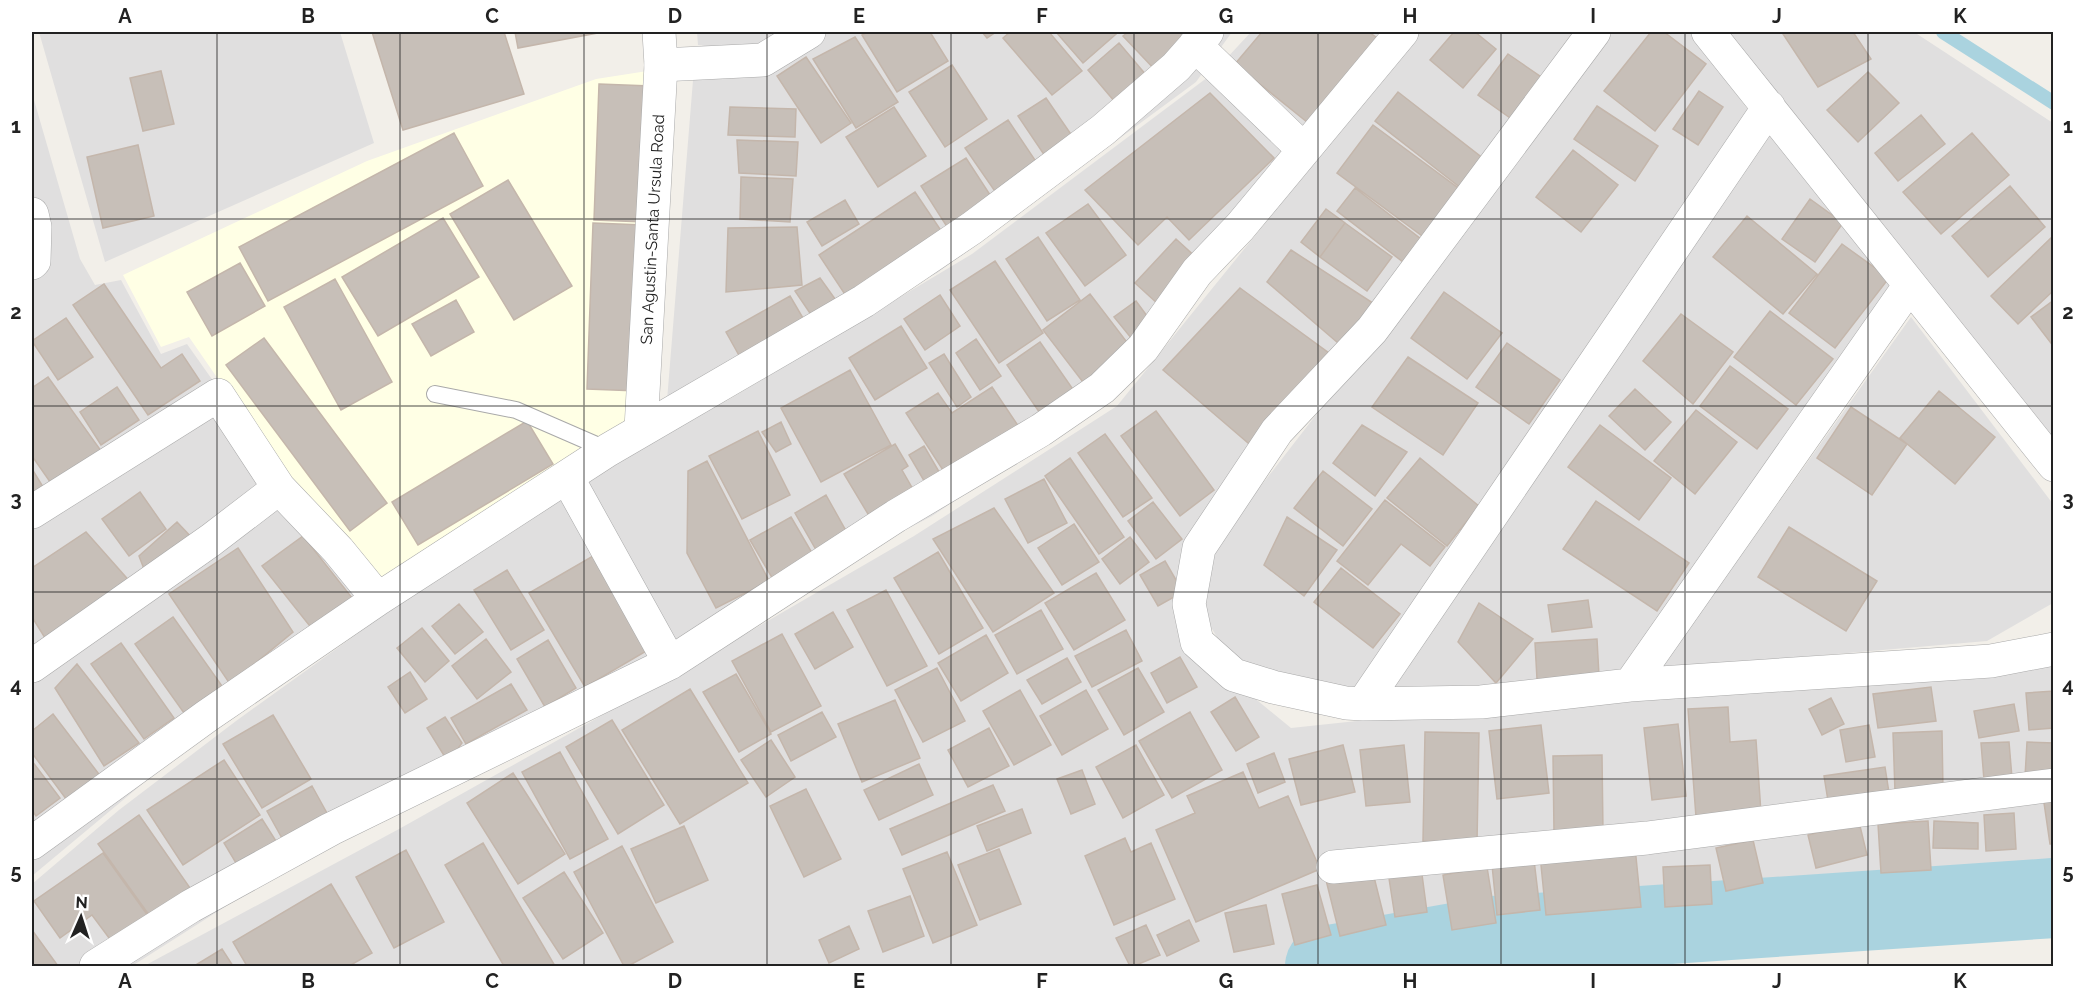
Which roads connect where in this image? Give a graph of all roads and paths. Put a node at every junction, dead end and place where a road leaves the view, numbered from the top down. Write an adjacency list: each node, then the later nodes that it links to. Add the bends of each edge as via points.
1 (659, 32): 7 (street, San Agustin-Santa Ursula Road)
2 (808, 32): 7 (street, via 763,60)
3 (1402, 32): 9 (street)
4 (1594, 32): 25 (street, via 1372,330 1277,431 1198,548 1189,604 1197,642 1234,675)
5 (1708, 32): 8 (street)
6 (1201, 38): 9 (street); 14 (street, via 1176,67 1103,130 972,228 864,301)
7 (660, 64): 14 (street, San Agustin-Santa Ursula Road)
8 (1769, 107): 12 (street); 25 (street)
9 (1304, 150): 22 (street, via 1197,272 1143,348 1102,388)
10 (32, 214): 11 (street, via 36,227)
11 (32, 263)
12 (1910, 285): 16 (street); 24 (street)
13 (435, 394): 15 (lane, via 516,411)
14 (641, 429): 15 (street)
15 (608, 450): 17 (street)
16 (2054, 465)
17 (567, 477): 20 (street); 22 (street)
18 (279, 489): 19 (street, via 218,395); 20 (street, via 338,550); 23 (street)
19 (32, 512)
20 (378, 599): 27 (street)
21 (2054, 649): 24 (street, via 1990,661)
22 (670, 663): 29 (street, via 331,829 190,906)
23 (32, 666)
24 (1630, 685): 25 (street, via 1481,702)
25 (1363, 704)
26 (2054, 785): 28 (street, via 1647,838)
27 (32, 843)
28 (1334, 867)
29 (96, 966)

